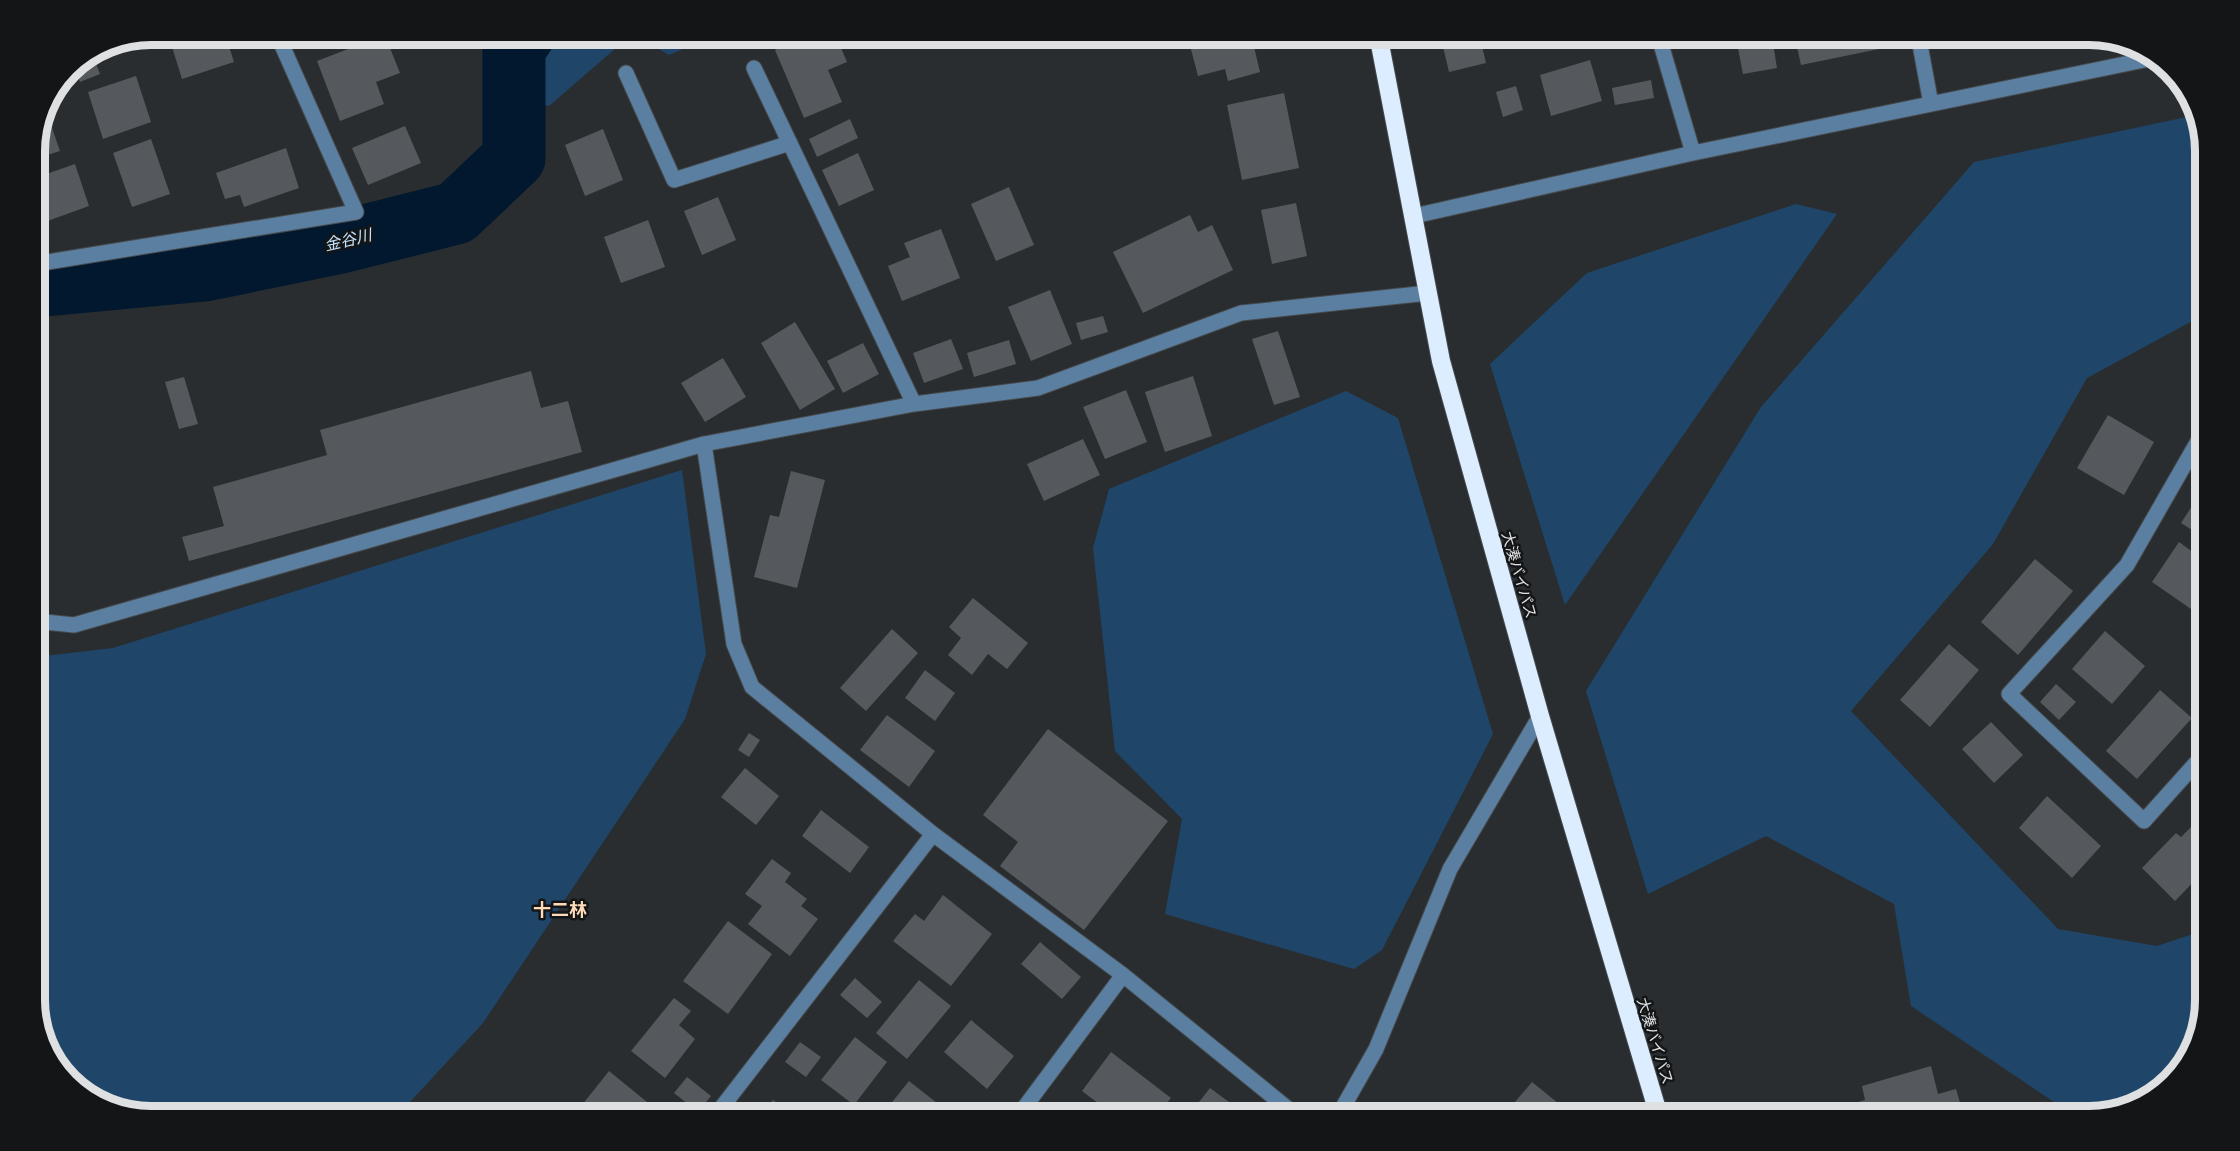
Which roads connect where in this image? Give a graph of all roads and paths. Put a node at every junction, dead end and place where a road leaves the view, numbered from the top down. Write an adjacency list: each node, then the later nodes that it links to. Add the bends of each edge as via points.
1 (282, 45): 12 (street, via 356,212)
2 (1380, 45): 11 (highway, 大湊バイパス)
3 (1661, 45): 10 (street)
4 (1920, 45): 8 (street)
5 (2143, 60): 8 (street)
6 (754, 68): 9 (street)
7 (626, 73): 9 (street, via 674,180)
8 (1931, 104): 10 (street)
9 (790, 143): 14 (street)
10 (1694, 153): 11 (street)
11 (1414, 216): 13 (highway, 大湊バイパス)
12 (45, 262)
13 (1428, 293): 14 (street, via 1241,313 1038,387); 18 (highway, 大湊バイパス, via 1441,361)
14 (914, 404): 15 (street)
15 (704, 444): 17 (street, via 74,625); 20 (street, via 734,644 752,687)
16 (2195, 446): 19 (street, via 2127,565 2009,694 2144,821)
17 (45, 622)
18 (1540, 716): 25 (street, via 1450,869 1376,1049); 26 (highway, 大湊バイパス)
19 (2195, 764)
20 (933, 834): 21 (street); 22 (street)
21 (1123, 975): 23 (street); 24 (street)
22 (723, 1106)
23 (1025, 1106)
24 (1285, 1106)
25 (1344, 1106)
26 (1656, 1106)

